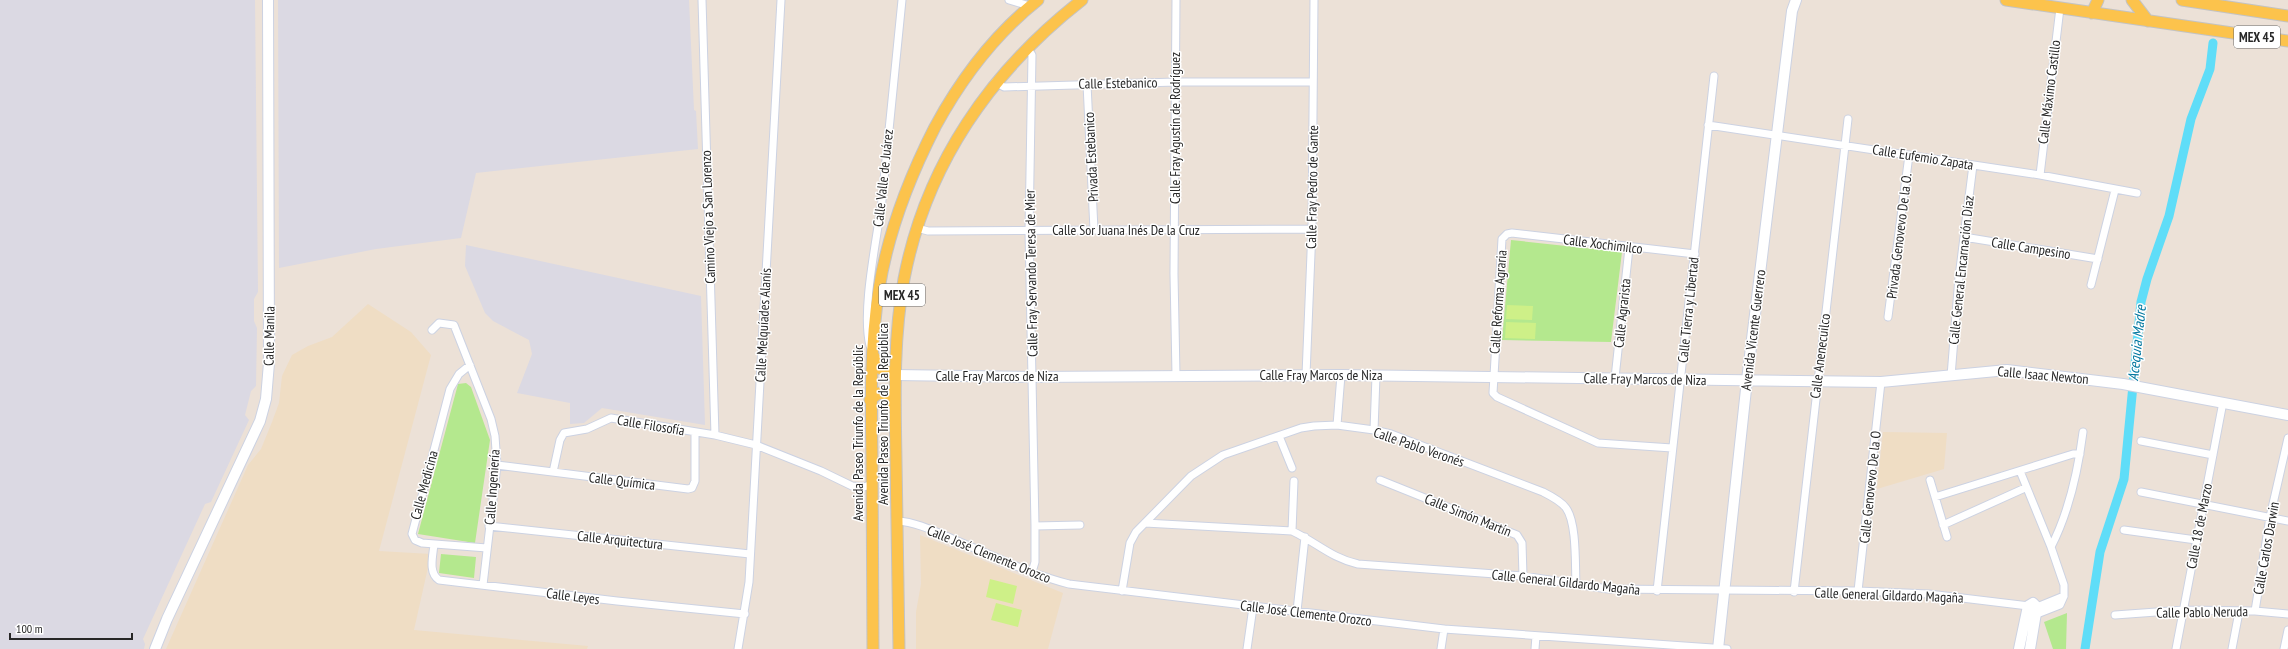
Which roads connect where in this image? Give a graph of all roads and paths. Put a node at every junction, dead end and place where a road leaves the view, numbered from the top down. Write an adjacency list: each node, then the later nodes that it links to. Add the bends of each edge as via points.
1 (268, 0): 132 (street, Calle Manila, via 269,312 266,399 260,421 177,598)
2 (702, 0): 74 (street, Camino Viejo a San Lorenzo)
3 (781, 0): 78 (street, Calle Melquíades Alanís)
4 (902, 0): 51 (street, Calle Valle de Juárez, via 869,296 868,334)
5 (1009, 0): 15 (street)
6 (1082, 0): 22 (main road, Avenida Paseo Triunfo de la República / MEX 45)
7 (1176, 0): 25 (street, Calle Fray Agustín de Rodríguez)
8 (1314, 0): 26 (street, Calle Fray Pedro de Gante)
9 (1790, 0): 17 (street, Avenida Vicente Guerrero)
10 (1796, 0): 17 (street, Avenida Vicente Guerrero)
11 (2006, 0): 16 (main road, MEX 45)
12 (2098, 0): 18 (main road)
13 (2132, 0): 20 (main road)
14 (2182, 0): 19 (main road, MEX 45)
15 (1034, 3): 51 (main road, Avenida Paseo Triunfo de la Repúblic / MEX 45, via 1002,33 979,60 944,111 924,150 902,202 886,256 876,310)
16 (2060, 8): 18 (main road, MEX 45); 35 (street, Calle Máximo Castillo)
17 (1792, 11): 31 (street, Avenida Vicente Guerrero)
18 (2092, 13): 20 (main road, MEX 45)
19 (2288, 16)
20 (2148, 21): 21 (main road, MEX 45)
21 (2288, 41)
22 (1026, 47): 24 (main road, Avenida Paseo Triunfo de la República / MEX 45); 28 (street, Calle Fray Servando Teresa de Mier, via 1032,55)
23 (1714, 76): 30 (street, Calle Tierra y Libertad)
24 (995, 82): 28 (street, Calle Estebanico, via 1004,87); 38 (main road, Avenida Paseo Triunfo de la República / MEX 45, via 955,143 938,176)
25 (1176, 82): 26 (street, Calle Estebanico); 27 (street, Calle Estebanico); 41 (street, Calle Fray Agustín de Rodríguez)
26 (1313, 82): 39 (street, Calle Fray Pedro de Gante)
27 (1087, 84): 28 (street, Calle Estebanico); 40 (street, Privada Estebanico)
28 (1031, 85): 42 (street, Calle Fray Servando Teresa de Mier)
29 (1848, 119): 32 (street, Calle Anenecuilco)
30 (1708, 125): 31 (street, Calle Eufemio Zapata); 46 (street, Calle Tierra y Libertad)
31 (1777, 136): 32 (street, Calle Eufemio Zapata); 63 (street, Avenida Vicente Guerrero)
32 (1844, 145): 33 (street, Calle Eufemio Zapata); 64 (street, Calle Anenecuilco)
33 (1909, 155): 34 (street, Calle Eufemio Zapata); 49 (street, Privada Genovevo De la O.)
34 (1973, 165): 35 (street, Calle Eufemio Zapata); 44 (street, Calle General Encarnación Díaz)
35 (2040, 175): 36 (street, Calle Eufemio Zapata)
36 (2115, 190): 37 (street, Calle Eufemio Zapata); 47 (street)
37 (2137, 193)
38 (917, 228): 42 (street, Calle Sor Juana Inés De la Cruz, via 928,231); 53 (main road, Avenida Paseo Triunfo de la República / MEX 45, via 899,307)
39 (1312, 229): 41 (street, Calle Sor Juana Inés De la Cruz); 55 (street, Calle Fray Pedro de Gante)
40 (1094, 230): 41 (street, Calle Sor Juana Inés De la Cruz); 42 (street, Calle Sor Juana Inés De la Cruz)
41 (1174, 230): 54 (street, Calle Fray Agustín de Rodríguez)
42 (1029, 231): 57 (street, Calle Fray Servando Teresa de Mier)
43 (1512, 233): 45 (street, Calle Xochimilco); 59 (street, Calle Reforma Agraria, via 1502,239)
44 (1964, 237): 47 (street, Calle Campesino); 60 (street, Calle General Encarnación Díaz)
45 (1629, 248): 46 (street, Calle Xochimilco); 61 (street, Calle Agrarista)
46 (1694, 254): 62 (street, Calle Tierra y Libertad)
47 (2098, 259): 48 (street)
48 (2091, 285)
49 (1888, 317)
50 (432, 330): 52 (street, Calle Ingeniería, via 439,323 454,325)
51 (872, 355): 53 (main road, via 881,369); 66 (main road, Avenida Paseo Triunfo de la Repúblic / MEX 45)
52 (470, 365): 82 (street, Calle Ingeniería, via 493,428); 107 (street, Calle Medicina, via 459,374 450,389 412,529 415,540)
53 (896, 375): 57 (street, Calle Fray Marcos de Niza); 68 (main road, Avenida Paseo Triunfo de la República / MEX 45)
54 (1176, 375): 55 (street, Calle Fray Marcos de Niza); 57 (street, Calle Fray Marcos de Niza)
55 (1306, 375): 56 (street, Calle Fray Marcos de Niza)
56 (1341, 375): 58 (street, Calle Fray Marcos de Niza); 70 (street)
57 (1032, 376): 100 (street, Calle Fray Servando Teresa de Mier)
58 (1376, 376): 59 (street, Calle Fray Marcos de Niza); 71 (street)
59 (1493, 376): 61 (street, Calle Fray Marcos de Niza); 79 (street, via 1492,388 1497,397 1588,440 1606,444)
60 (1951, 376): 65 (street, Calle Isaac Newton); 67 (street, Calle Isaac Newton, via 2007,370 2123,384)
61 (1615, 378): 62 (street, Calle Fray Marcos de Niza)
62 (1681, 380): 63 (street, Calle Fray Marcos de Niza); 79 (street, Calle Tierra y Libertad)
63 (1747, 380): 64 (street, Calle Isaac Newton); 115 (street, Avenida Vicente Guerrero)
64 (1817, 382): 65 (street, Calle Isaac Newton); 119 (street, Calle Anenecuilco)
65 (1881, 382): 118 (street, Calle Genovevo De la O)
66 (870, 400): 68 (main road, via 879,393 887,394); 89 (main road, Avenida Paseo Triunfo de la Repúblic / MEX 45)
67 (2223, 402): 69 (street, Calle Isaac Newton); 81 (street, Calle 18 de Marzo)
68 (895, 407): 95 (main road, Avenida Paseo Triunfo de la República / MEX 45)
69 (2288, 415)
70 (1337, 425): 71 (street, Calle Pablo Veronés); 75 (street, Calle Pablo Veronés, via 1301,428)
71 (1374, 430): 113 (street, Calle Pablo Veronés, via 1536,489 1565,506 1572,522)
72 (694, 432): 74 (street, Calle Filosofía); 85 (street, Calle Filosofía, via 611,418 587,429 564,433); 85 (street, Calle Química, via 695,481 692,488)
73 (2083, 432): 80 (street)
74 (716, 435): 78 (street, Calle Filosofía)
75 (1279, 436): 83 (street); 97 (street, Calle Pablo Veronés, via 1224,455 1206,465 1191,476)
76 (2288, 438): 94 (street, Calle Carlos Darwin)
77 (2141, 441): 81 (street)
78 (756, 445): 89 (street, via 852,486 864,487); 110 (street, Calle Melquíades Alanís)
79 (1672, 448): 117 (street, Calle Tierra y Libertad)
80 (2080, 454): 84 (street); 108 (street, via 2078,470 2057,536)
81 (2213, 454): 93 (street, Calle 18 de Marzo)
82 (497, 465): 85 (street, Calle Química); 99 (street, Calle Ingeniería)
83 (1292, 468)
84 (2020, 471): 90 (street); 92 (street)
85 (553, 472)
86 (1380, 480): 112 (street, Calle Simón Martín, via 1517,535 1522,543)
87 (1930, 480): 92 (street)
88 (1294, 481): 103 (street)
89 (872, 484): 134 (main road, Avenida Paseo Triunfo de la Repúblic / MEX 45)
90 (2025, 488): 98 (street); 108 (street)
91 (2141, 492): 93 (street)
92 (1935, 498): 98 (street)
93 (2204, 504): 94 (street); 106 (street, Calle 18 de Marzo)
94 (2270, 517): 96 (street); 124 (street, Calle Carlos Darwin)
95 (897, 521): 111 (street, Calle José Clemente Orozco, via 928,529); 135 (main road, Avenida Paseo Triunfo de la República / MEX 45)
96 (2288, 521)
97 (1145, 523): 103 (street, Calle General Gildardo Magaña); 116 (street, Calle Pablo Veronés, via 1130,543)
98 (1943, 525): 105 (street)
99 (489, 526): 109 (street, Calle Ingeniería); 110 (street, Calle Arquitectura)
100 (1035, 526): 101 (street); 111 (street, Calle Fray Servando Teresa de Mier, via 1035,562)
101 (1080, 526)
102 (2124, 530): 106 (street)
103 (1292, 531): 104 (street, Calle General Gildardo Magaña)
104 (1305, 537): 112 (street, Calle General Gildardo Magaña, via 1342,561 1358,564); 123 (street)
105 (1947, 537)
106 (2196, 540): 122 (street, Calle 18 de Marzo)
107 (434, 544): 109 (street, Calle Medicina); 114 (street, Calle Leyes, via 432,563 435,577 439,580)
108 (2051, 547): 121 (street, via 2064,585 2064,596 2060,605)
109 (487, 548): 114 (street, Calle Ingeniería)
110 (750, 554): 126 (street, Calle Melquíades Alanís)
111 (1032, 572): 116 (street, Calle José Clemente Orozco, via 1069,584)
112 (1523, 576): 113 (street, Calle General Gildardo Magaña)
113 (1576, 584): 117 (street, Calle General Gildardo Magaña, via 1608,589)
114 (482, 585): 126 (street, Calle Leyes)
115 (1726, 590): 117 (street, Calle General Gildardo Magaña); 119 (street, Calle General Gildardo Magaña); 139 (street, Avenida Vicente Guerrero)
116 (1122, 591): 120 (street, Calle José Clemente Orozco)
117 (1657, 591)
118 (1858, 591): 119 (street, Calle General Gildardo Magaña); 121 (street, Calle General Gildardo Magaña, via 1930,594)
119 (1794, 592)
120 (1254, 607): 123 (street, Calle José Clemente Orozco); 136 (street)
121 (2029, 609): 140 (street); 141 (street)
122 (2184, 610): 125 (street, Calle Pablo Neruda); 128 (street, Calle Pablo Neruda); 142 (street, Calle 18 de Marzo)
123 (1297, 611): 129 (street, Calle José Clemente Orozco)
124 (2255, 611): 125 (street, Calle Pablo Neruda); 127 (street, Calle Pablo Neruda)
125 (2239, 612): 143 (street)
126 (745, 614): 133 (street, Calle Melquíades Alanís)
127 (2288, 614)
128 (2115, 615)
129 (1444, 629): 131 (street, Calle José Clemente Orozco); 137 (street)
130 (2288, 630): 144 (street)
131 (1536, 636): 138 (street); 139 (street, Calle José Clemente Orozco)
132 (156, 649)
133 (738, 649)
134 (873, 649)
135 (899, 649)
136 (1247, 649)
137 (1441, 649)
138 (1534, 649)
139 (1721, 649)
140 (2019, 649)
141 (2030, 649)
142 (2176, 649)
143 (2232, 649)
144 (2284, 649)

